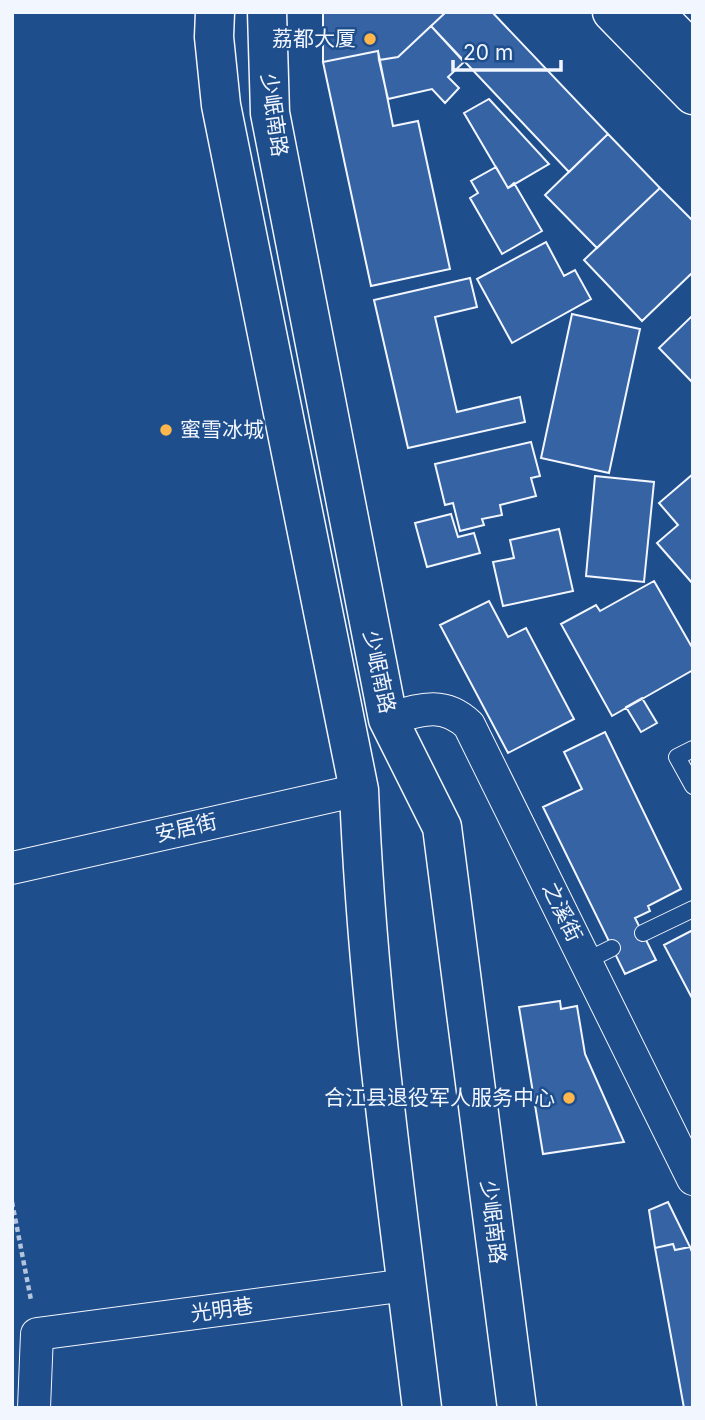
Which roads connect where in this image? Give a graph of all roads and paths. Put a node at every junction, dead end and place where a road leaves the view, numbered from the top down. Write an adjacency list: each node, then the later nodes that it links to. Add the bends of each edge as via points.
1 (215, 12): 10 (main road, 少岷南路, via 221,105)
2 (267, 12): 7 (main road, 少岷南路, via 270,113)
3 (612, 12): 6 (main road)
4 (654, 12): 5 (main road)
5 (693, 52)
6 (693, 95)
7 (388, 719): 14 (street, 之溪街, via 440,708 469,725 599,955); 21 (main road, 少岷南路, via 442,827)
8 (693, 749): 9 (lane, via 677,757)
9 (693, 786)
10 (359, 790): 11 (street, 安居街); 17 (main road, 少岷南路, via 370,977)
11 (12, 868)
12 (693, 909): 13 (lane)
13 (643, 933)
14 (686, 1147): 15 (street, 之溪街)
15 (693, 1179)
16 (12, 1202): 18 (path)
17 (407, 1285): 18 (street, 光明巷); 20 (main road, 少岷南路)
18 (37, 1334): 19 (street)
19 (34, 1408)
20 (422, 1408)
21 (517, 1408)

